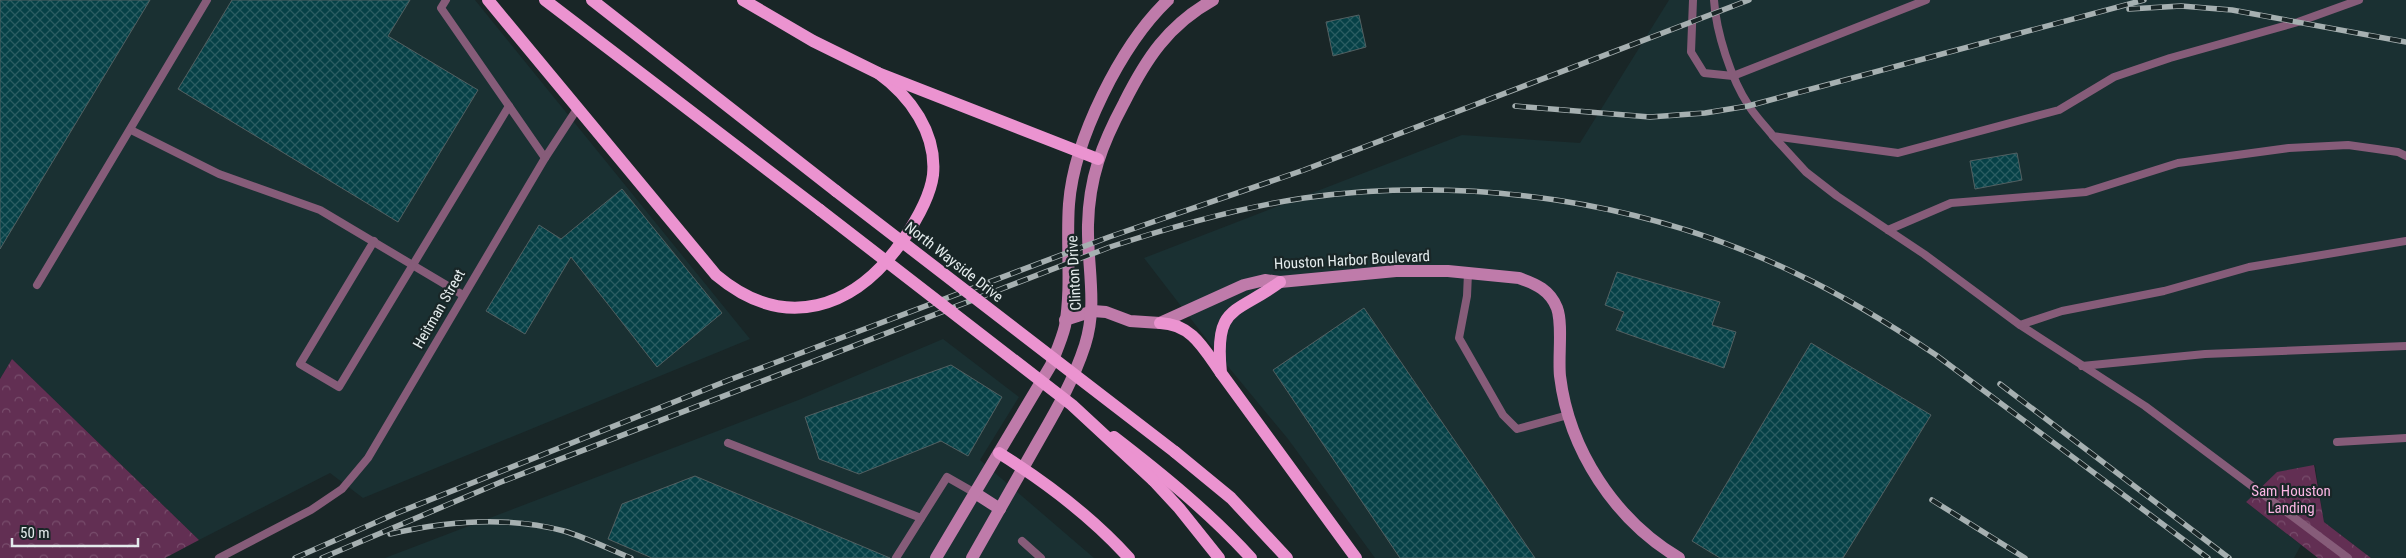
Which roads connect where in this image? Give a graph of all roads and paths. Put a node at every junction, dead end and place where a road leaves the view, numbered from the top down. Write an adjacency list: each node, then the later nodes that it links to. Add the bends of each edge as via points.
1 (208, 0): 17 (lane)
2 (446, 0): 15 (lane, via 441,8)
3 (488, 0): 16 (main road)
4 (545, 0): 44 (main road, bridge, via 1072,405)
5 (592, 0): 57 (main road, North Wayside Drive, bridge, via 1175,452 1231,498)
6 (743, 0): 13 (main road, via 813,41)
7 (1168, 0): 19 (main road, Clinton Drive, via 1130,48)
8 (1213, 0): 22 (main road, Clinton Drive, via 1190,15 1152,52 1111,127)
9 (1694, 0): 14 (lane, via 1691,52 1704,72)
10 (1714, 0): 14 (lane)
11 (1926, 0): 14 (lane)
12 (2359, 0): 18 (lane, via 2298,22 2114,77 2059,110 1898,153)
13 (878, 73): 16 (main road, via 906,98 920,117 929,138 933,174 929,193 892,255 872,276 844,296 824,304 802,307 762,304 745,297 716,275); 19 (main road)
14 (1733, 76): 18 (lane, via 1748,106)
15 (509, 106): 21 (lane); 26 (lane)
16 (577, 110): 21 (lane, Heitman Street)
17 (131, 130): 24 (lane, via 219,174 320,210); 29 (lane)
18 (1773, 136): 23 (lane, via 1806,172)
19 (1079, 152): 22 (main road); 32 (main road, Clinton Drive, via 1069,206)
20 (2406, 156): 23 (lane, via 2348,145 2289,148 2178,163 2086,192 1951,203)
21 (545, 158): 30 (lane, Heitman Street)
22 (1098, 159): 31 (main road, Clinton Drive, via 1091,189 1088,227)
23 (1888, 230): 34 (lane)
24 (374, 241): 26 (lane); 26 (lane, via 300,364 339,387)
25 (2406, 241): 34 (lane, via 2249,267 2164,291 2062,311)
26 (413, 264): 30 (lane)
27 (1468, 273): 28 (main road, Houston Harbor Boulevard, via 1396,271); 38 (main road, Houston Harbor Boulevard, via 1520,278 1538,285 1551,297 1558,313 1559,369); 38 (lane, via 1459,338 1503,415 1517,429)
28 (1280, 282): 33 (main road, Houston Harbor Boulevard, via 1265,280 1244,285); 37 (main road, via 1239,306 1228,319 1218,344)
29 (37, 285)
30 (463, 295): 49 (lane, Heitman Street, via 368,458 342,489 311,510)
31 (1093, 311): 32 (main road); 33 (main road, Houston Harbor Boulevard, via 1130,321); 43 (main road, Clinton Drive, via 1086,344 1070,385)
32 (1066, 320): 42 (main road, Clinton Drive, via 1051,365)
33 (1160, 322): 37 (main road, via 1188,331)
34 (2020, 325): 36 (lane)
35 (2406, 346): 36 (lane, via 2205,354)
36 (2082, 366): 60 (lane, via 2145,406)
37 (1221, 372): 58 (main road)
38 (1568, 415): 59 (main road, Houston Harbor Boulevard, via 1586,461 1610,497 1643,531)
39 (2406, 438): 40 (lane)
40 (2337, 442)
41 (728, 444): 47 (lane)
42 (999, 453): 43 (main road); 45 (main road, Clinton Drive)
43 (1023, 468): 46 (main road, Clinton Drive); 54 (main road, via 1070,502)
44 (1156, 476): 55 (main road); 56 (main road, via 1215,522)
45 (975, 494): 46 (main road); 47 (lane, via 947,477); 51 (main road, Clinton Drive)
46 (1000, 509): 52 (main road, Clinton Drive)
47 (921, 518): 50 (lane)
48 (1022, 541): 53 (lane)
49 (219, 558)
50 (896, 558)
51 (936, 558)
52 (972, 558)
53 (1041, 558)
54 (1129, 558)
55 (1219, 558)
56 (1251, 558)
57 (1287, 558)
58 (1356, 558)
59 (1679, 558)
60 (2348, 558)

